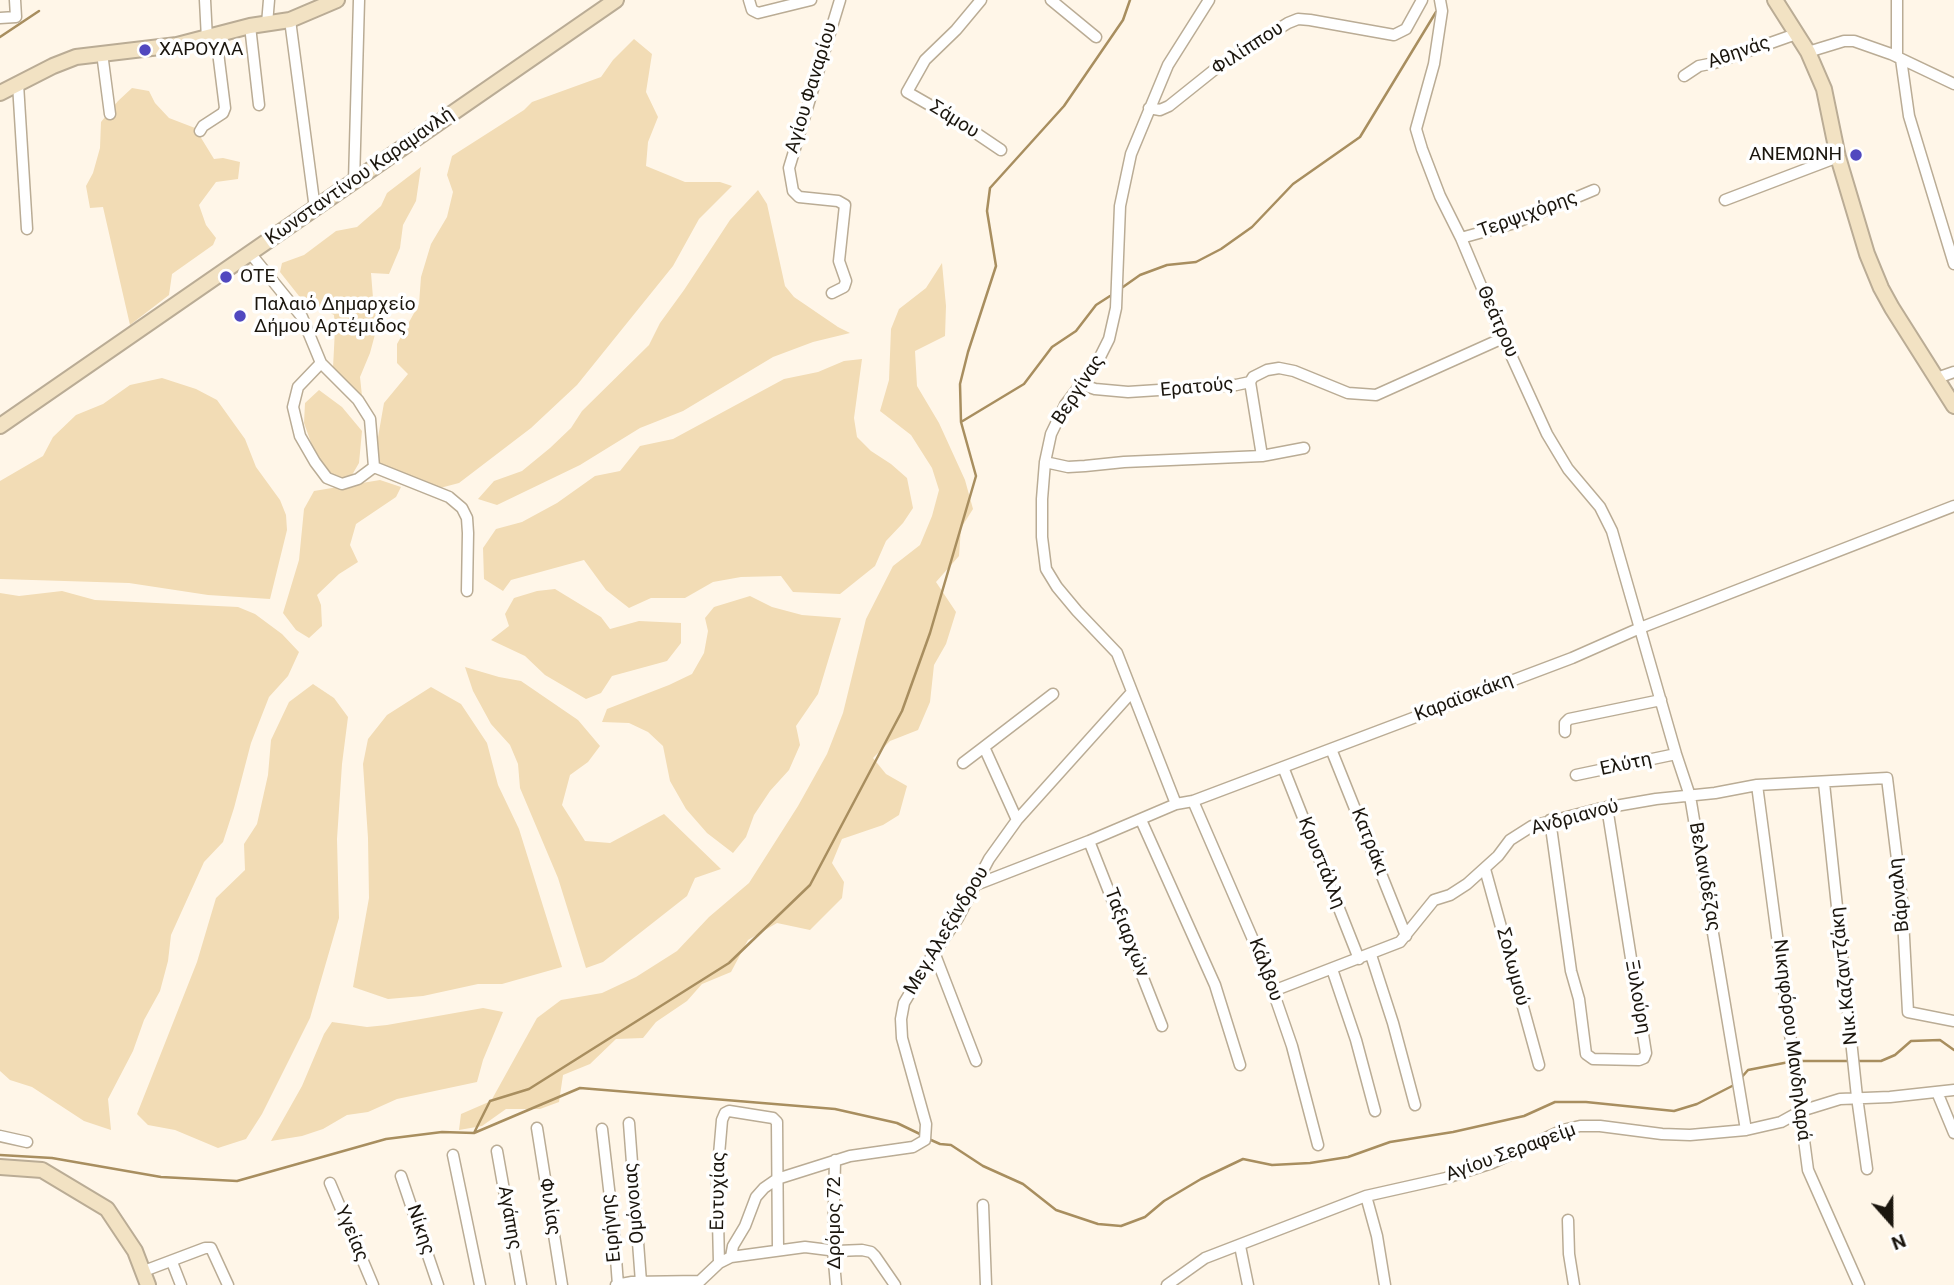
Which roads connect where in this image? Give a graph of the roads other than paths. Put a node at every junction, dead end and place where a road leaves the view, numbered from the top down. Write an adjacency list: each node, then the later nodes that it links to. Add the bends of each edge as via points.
1 (15, 0): 17 (street, via 16,17)
2 (205, 0): 22 (street)
3 (269, 0): 19 (street)
4 (337, 0): 18 (street)
5 (359, 0): 37 (street)
6 (616, 0): 37 (street, Κωνσταντίνου Καραμανλή)
7 (749, 0): 8 (street, via 758,13)
8 (811, 0)
9 (840, 0): 45 (street, Αγίου Φαναρίου, via 789,168 793,191 799,197 845,205 839,261 846,281)
10 (981, 0): 35 (street, Σάμου, via 925,60 907,92)
11 (1051, 0): 23 (street)
12 (1209, 0): 32 (street, Βεργίνας, via 1174,54)
13 (1422, 0): 32 (street, Φιλίππου, via 1406,29 1394,35 1298,19 1219,66 1169,106)
14 (1440, 0): 42 (street, Θεάτρου, via 1434,64 1416,129)
15 (1775, 0): 21 (street)
16 (1897, 0): 26 (street)
17 (0, 18)
18 (289, 20): 19 (street); 40 (street)
19 (267, 24): 20 (street)
20 (250, 26): 22 (street); 31 (street)
21 (1796, 34): 24 (street); 27 (street, Αθηνάς, via 1699,66)
22 (211, 37): 25 (street); 34 (street, via 225,108)
23 (1096, 37)
24 (1808, 52): 26 (street, via 1854,41); 36 (street, via 1824,89)
25 (102, 53): 28 (street, via 76,57); 33 (street)
26 (1899, 58): 29 (street); 44 (street, via 1909,116)
27 (1684, 76)
28 (18, 84): 30 (street); 41 (street)
29 (1954, 84)
30 (0, 93)
31 (260, 105)
32 (1149, 108): 51 (street, Βεργίνας, via 1123,183 1116,308 1109,339)
33 (110, 114)
34 (200, 131)
35 (1000, 150)
36 (1838, 157): 39 (street); 49 (street, via 1881,288)
37 (354, 181): 40 (street, Κωνσταντίνου Καραμανλή)
38 (1594, 190): 42 (street, Τερψιχόρης, via 1516,223)
39 (1725, 200)
40 (315, 208): 43 (street, Κωνσταντίνου Καραμανλή)
41 (27, 229)
42 (1461, 238): 46 (street, Θεάτρου)
43 (250, 253): 47 (street, via 302,317); 53 (street, Κωνσταντίνου Καραμανλή)
44 (1954, 264)
45 (832, 293)
46 (1503, 338): 50 (street, Ερατούς, via 1376,395 1348,393 1279,368); 60 (street, Θεάτρου, via 1547,434 1612,531)
47 (321, 363): 57 (street, via 366,411); 57 (street, via 298,387 293,407 300,436 327,478 342,484)
48 (1954, 372): 49 (street)
49 (1937, 378): 52 (street)
50 (1250, 382): 51 (street, Ερατούς, via 1128,392); 55 (street)
51 (1080, 384): 56 (street, Βεργίνας, via 1051,434)
52 (1954, 406)
53 (0, 426)
54 (1304, 447): 55 (street)
55 (1262, 456): 56 (street, via 1077,467)
56 (1045, 462): 61 (street, Βεργίνας, via 1042,537 1046,569 1077,611 1113,647)
57 (374, 467): 59 (street, via 449,497 462,508 468,533)
58 (1954, 506): 60 (street, Καραϊσκάκη)
59 (467, 591)
60 (1640, 628): 63 (street, Βελανιδέζας); 66 (street, Καραϊσκάκη)
61 (1132, 692): 76 (street, Βεργίνας); 78 (street, Μεγ.Αλεξάνδρου)
62 (1053, 694): 65 (street)
63 (1661, 700): 64 (street, via 1569,719); 67 (street, Βελανιδέζας)
64 (1565, 732)
65 (984, 747): 68 (street); 78 (street)
66 (1331, 749): 69 (street, Καραϊσκάκη); 84 (street, Κατράκι)
67 (1676, 754): 70 (street, Ελύτη); 74 (street, Βελανιδέζας)
68 (963, 763)
69 (1283, 767): 75 (street, Καραϊσκάκη); 87 (street, Κρυστάλλη)
70 (1576, 775)
71 (1887, 778): 72 (street, Ανδριανού); 90 (street, Βάρναλη, via 1902,900 1908,1012)
72 (1824, 783): 73 (street, Ανδριανού); 97 (street, Νικ.Καζαντζάκη)
73 (1757, 785): 74 (street, Ανδριανού); 100 (street, Νικηφόρου Μανδηλαρά)
74 (1690, 796): 77 (street, Ανδριανού); 104 (street, Βελανιδέζας)
75 (1193, 801): 76 (street, Καραϊσκάκη); 89 (street, Κάλβου)
76 (1175, 804): 79 (street, Καραϊσκάκη)
77 (1608, 807): 80 (street, Ανδριανού); 80 (street, Ξυλούρη, via 1646,1053 1639,1060 1593,1059 1586,1054)
78 (1017, 820): 83 (street, Μεγ.Αλεξάνδρου)
79 (1140, 820): 81 (street, Καραϊσκάκη); 93 (street, via 1216,985)
80 (1550, 820): 82 (street, Ανδριανού, via 1510,840)
81 (1089, 841): 83 (street, Καραϊσκάκη); 91 (street, Ταξιαρχών)
82 (1485, 869): 84 (street, Ανδριανού, via 1450,895 1434,900); 94 (street, Σολωμού)
83 (973, 886): 85 (street, Μεγ.Αλεξάνδρου)
84 (1406, 936): 86 (street, Ανδριανού)
85 (934, 953): 92 (street); 111 (street, Μεγ.Αλεξάνδρου, via 904,1003 901,1019 926,1137 913,1147)
86 (1371, 955): 87 (street, Ανδριανού); 98 (street)
87 (1359, 959): 88 (street, Ανδριανού)
88 (1332, 969): 89 (street, Ανδριανού); 99 (street)
89 (1273, 991): 108 (street, Κάλβου)
90 (1954, 1021)
91 (1162, 1026)
92 (976, 1061)
93 (1240, 1065)
94 (1539, 1066)
95 (1954, 1090): 96 (street, Αγίου Σεραφείμ)
96 (1937, 1092): 97 (street, Αγίου Σεραφείμ); 105 (street)
97 (1857, 1097): 100 (street, Αγίου Σεραφείμ); 113 (street, Νικ.Καζαντζάκη)
98 (1415, 1105)
99 (1375, 1111)
100 (1801, 1111): 104 (street, Αγίου Σεραφείμ, via 1781,1122); 144 (street, Νικηφόρου Μανδηλαρά, via 1808,1170)
101 (629, 1124): 127 (street, Ομόνοιας)
102 (537, 1128): 135 (street, Φιλίας)
103 (602, 1129): 136 (street, Ειρήνης)
104 (1746, 1130): 117 (street, Αγίου Σεραφείμ, via 1690,1135 1580,1126 1481,1167)
105 (1954, 1133)
106 (0, 1136): 107 (street)
107 (27, 1142)
108 (1318, 1145)
109 (497, 1151): 134 (street, Αγάπης)
110 (453, 1155): 133 (street)
111 (835, 1160): 115 (street, Μεγ.Αλεξάνδρου); 122 (street, Δρόμος 72)
112 (0, 1167): 126 (street, via 42,1170 107,1209)
113 (1867, 1169)
114 (401, 1176): 132 (street, Νίκης)
115 (778, 1179): 121 (street); 123 (street, Μεγ.Αλεξάνδρου, via 756,1197); 125 (street, Ευτυχίας, via 776,1120 725,1113 717,1178)
116 (330, 1183): 131 (street, Υγείας)
117 (1366, 1196): 120 (street, Αγίου Σεραφείμ); 142 (street)
118 (983, 1205): 139 (street)
119 (1568, 1220): 143 (street)
120 (1240, 1246): 140 (street, Αγίου Σεραφείμ, via 1205,1258); 141 (street)
121 (778, 1250): 122 (street); 123 (street)
122 (833, 1250): 137 (street, Δρόμος 72); 138 (street, via 871,1252)
123 (731, 1257): 125 (street)
124 (172, 1262): 126 (street); 129 (street); 130 (street, via 211,1248)
125 (719, 1263): 128 (street)
126 (144, 1272)
127 (641, 1282): 128 (street); 136 (street)
128 (700, 1283)
129 (181, 1285)
130 (228, 1285)
131 (373, 1285)
132 (438, 1285)
133 (480, 1285)
134 (521, 1285)
135 (562, 1285)
136 (617, 1285)
137 (836, 1285)
138 (895, 1285)
139 (986, 1285)
140 (1167, 1285)
141 (1248, 1285)
142 (1385, 1285)
143 (1574, 1285)
144 (1859, 1285)

